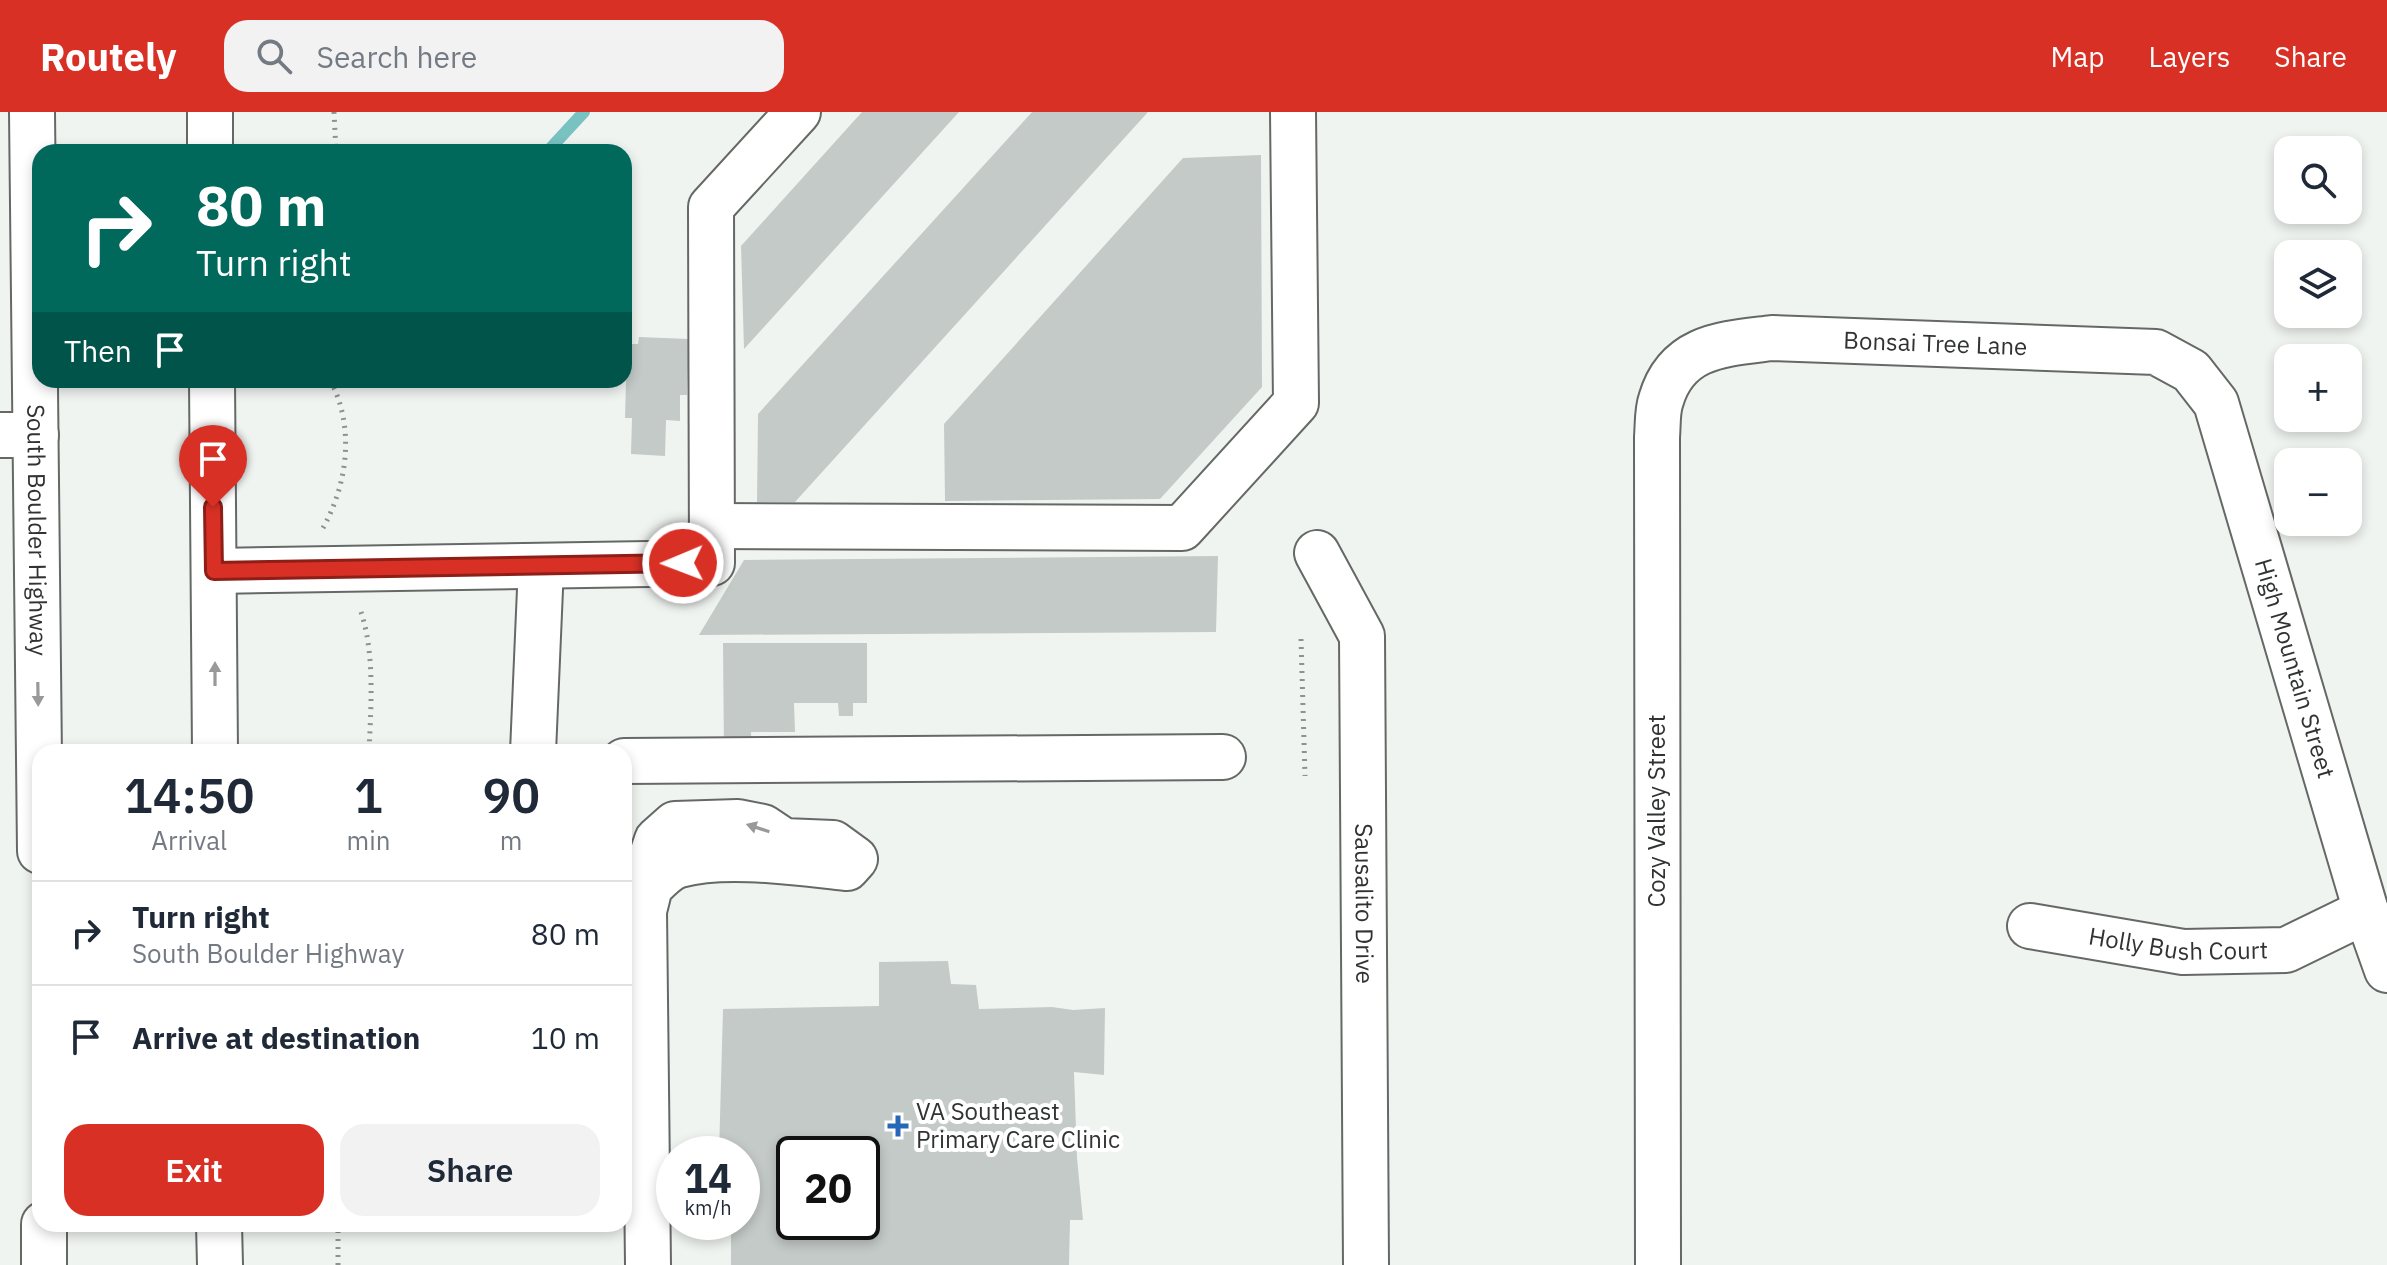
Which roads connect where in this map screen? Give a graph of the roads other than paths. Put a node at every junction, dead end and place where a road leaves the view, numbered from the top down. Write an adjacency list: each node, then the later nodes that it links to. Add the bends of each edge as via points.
1 (32, 112): 9 (street, South Boulder Highway)
2 (210, 112): 5 (street)
3 (798, 112): 10 (street, via 711,207)
4 (1293, 112): 10 (street, via 1296,403 1182,528)
5 (210, 144)
6 (1681, 362): 7 (street, Bonsai Tree Lane, via 1717,345 1772,338 2156,352); 29 (street, Cozy Valley Street, via 1661,400 1657,437)
7 (2191, 371): 20 (street, High Mountain Street, via 2216,403)
8 (212, 388): 13 (street)
9 (18, 435): 14 (street, South Boulder Highway, one-way to 14)
10 (712, 526): 12 (street, via 712,563)
11 (1317, 553): 28 (street, Sausalito Drive, via 1362,636)
12 (541, 566): 13 (street); 16 (street)
13 (214, 571): 15 (street, one-way to 13)
14 (34, 744)
15 (215, 744)
16 (533, 744)
17 (1223, 757): 18 (street)
18 (632, 761)
19 (641, 873): 27 (street)
20 (2366, 911): 21 (street, Holly Bush Court, via 2286,950 2183,952); 22 (street, High Mountain Street)
21 (2030, 926)
22 (2387, 970)
23 (44, 1232): 25 (street)
24 (219, 1232): 26 (street)
25 (44, 1265)
26 (220, 1265)
27 (648, 1265)
28 (1366, 1265)
29 (1658, 1265)

